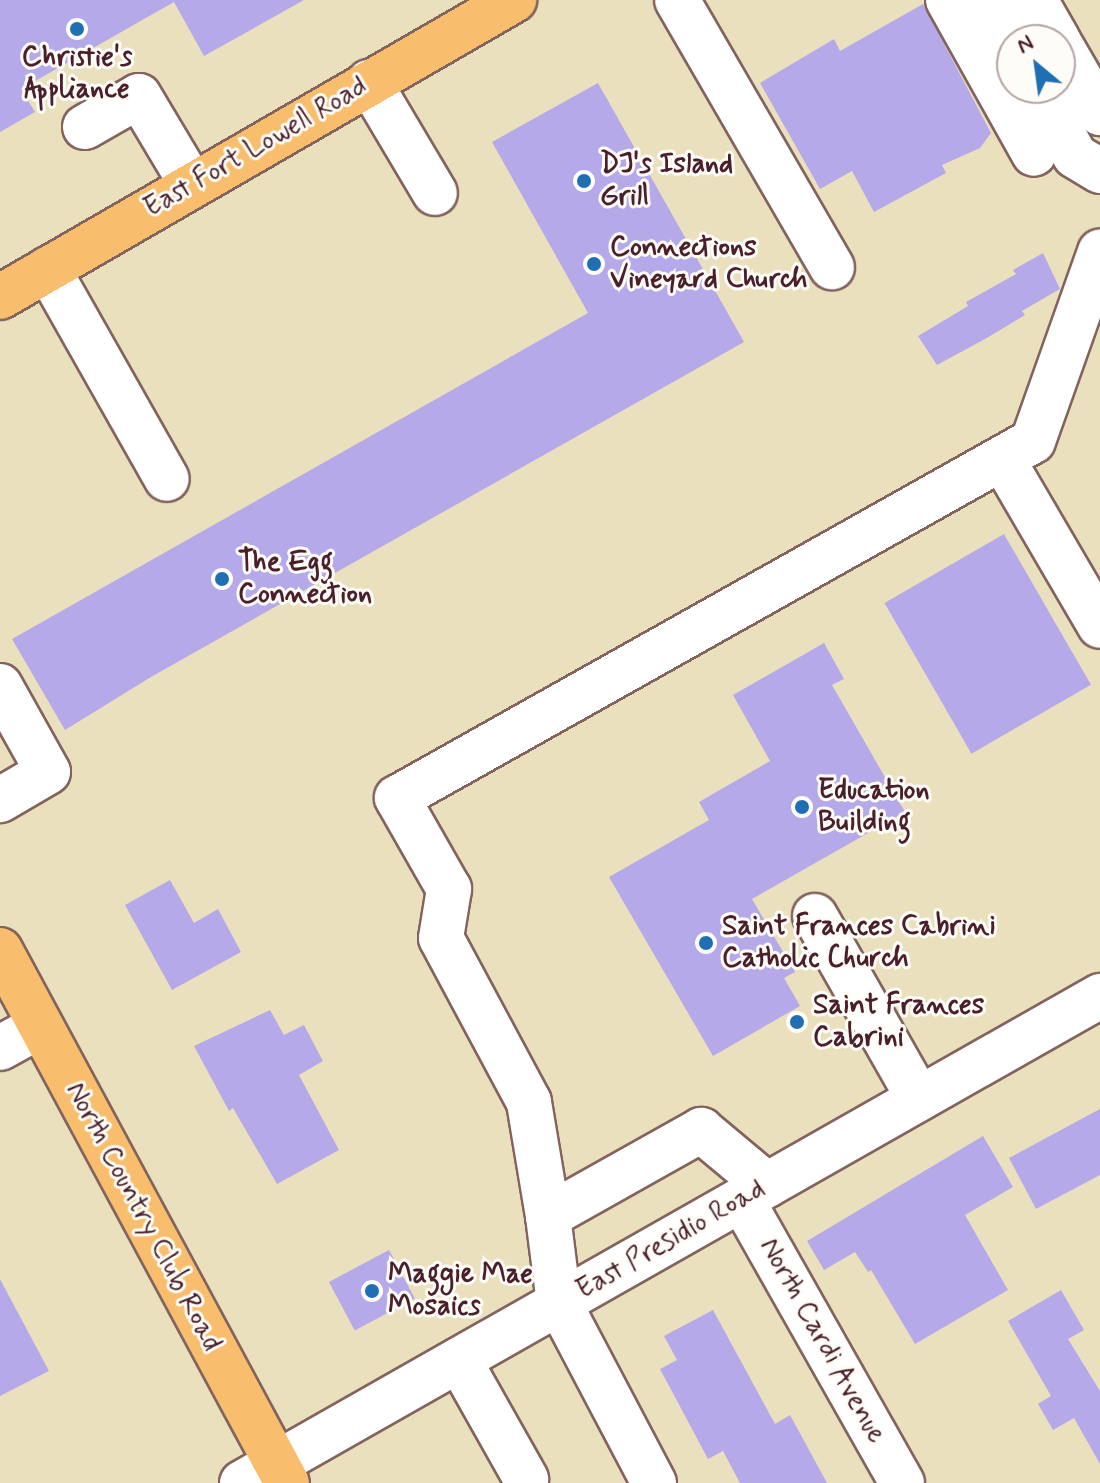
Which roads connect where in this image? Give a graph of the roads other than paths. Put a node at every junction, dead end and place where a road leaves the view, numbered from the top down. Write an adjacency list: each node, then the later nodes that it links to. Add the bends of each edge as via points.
1 (514, 0): 9 (main road, East Fort Lowell Road)
2 (677, 0): 18 (street)
3 (948, 0): 13 (street)
4 (990, 0): 6 (street)
5 (1035, 0): 7 (street)
6 (1003, 24)
7 (1049, 24)
8 (1076, 71): 11 (street)
9 (369, 82): 15 (main road, East Fort Lowell Road); 16 (street)
10 (1047, 104): 14 (street, via 1075,156)
11 (1100, 113)
12 (85, 127): 15 (street, via 139,96)
13 (1034, 154)
14 (1100, 171)
15 (192, 185): 19 (main road, East Fort Lowell Road)
16 (435, 193)
17 (1100, 252): 21 (street, via 1033,441)
18 (832, 267)
19 (48, 269): 20 (main road, East Fort Lowell Road); 22 (street)
20 (0, 297)
21 (1003, 460): 23 (street); 33 (street, via 397,798 449,889 441,938 529,1102)
22 (167, 479)
23 (1100, 626)
24 (0, 686): 25 (street, via 48,772)
25 (0, 800)
26 (815, 916): 31 (street)
27 (0, 950): 29 (main road, North Country Club Road)
28 (1100, 996): 31 (street, East Presidio Road)
29 (40, 1026): 30 (street); 36 (main road, North Country Club Road)
30 (0, 1048)
31 (919, 1099): 32 (street, East Presidio Road)
32 (754, 1192): 33 (street, via 701,1130); 34 (street, East Presidio Road); 39 (street, North Cardi Avenue)
33 (548, 1216): 34 (street)
34 (559, 1303): 35 (street, East Presidio Road); 38 (street)
35 (459, 1360): 36 (street, East Presidio Road); 37 (street)
36 (269, 1477)
37 (526, 1479)
38 (654, 1483)
39 (902, 1483)

